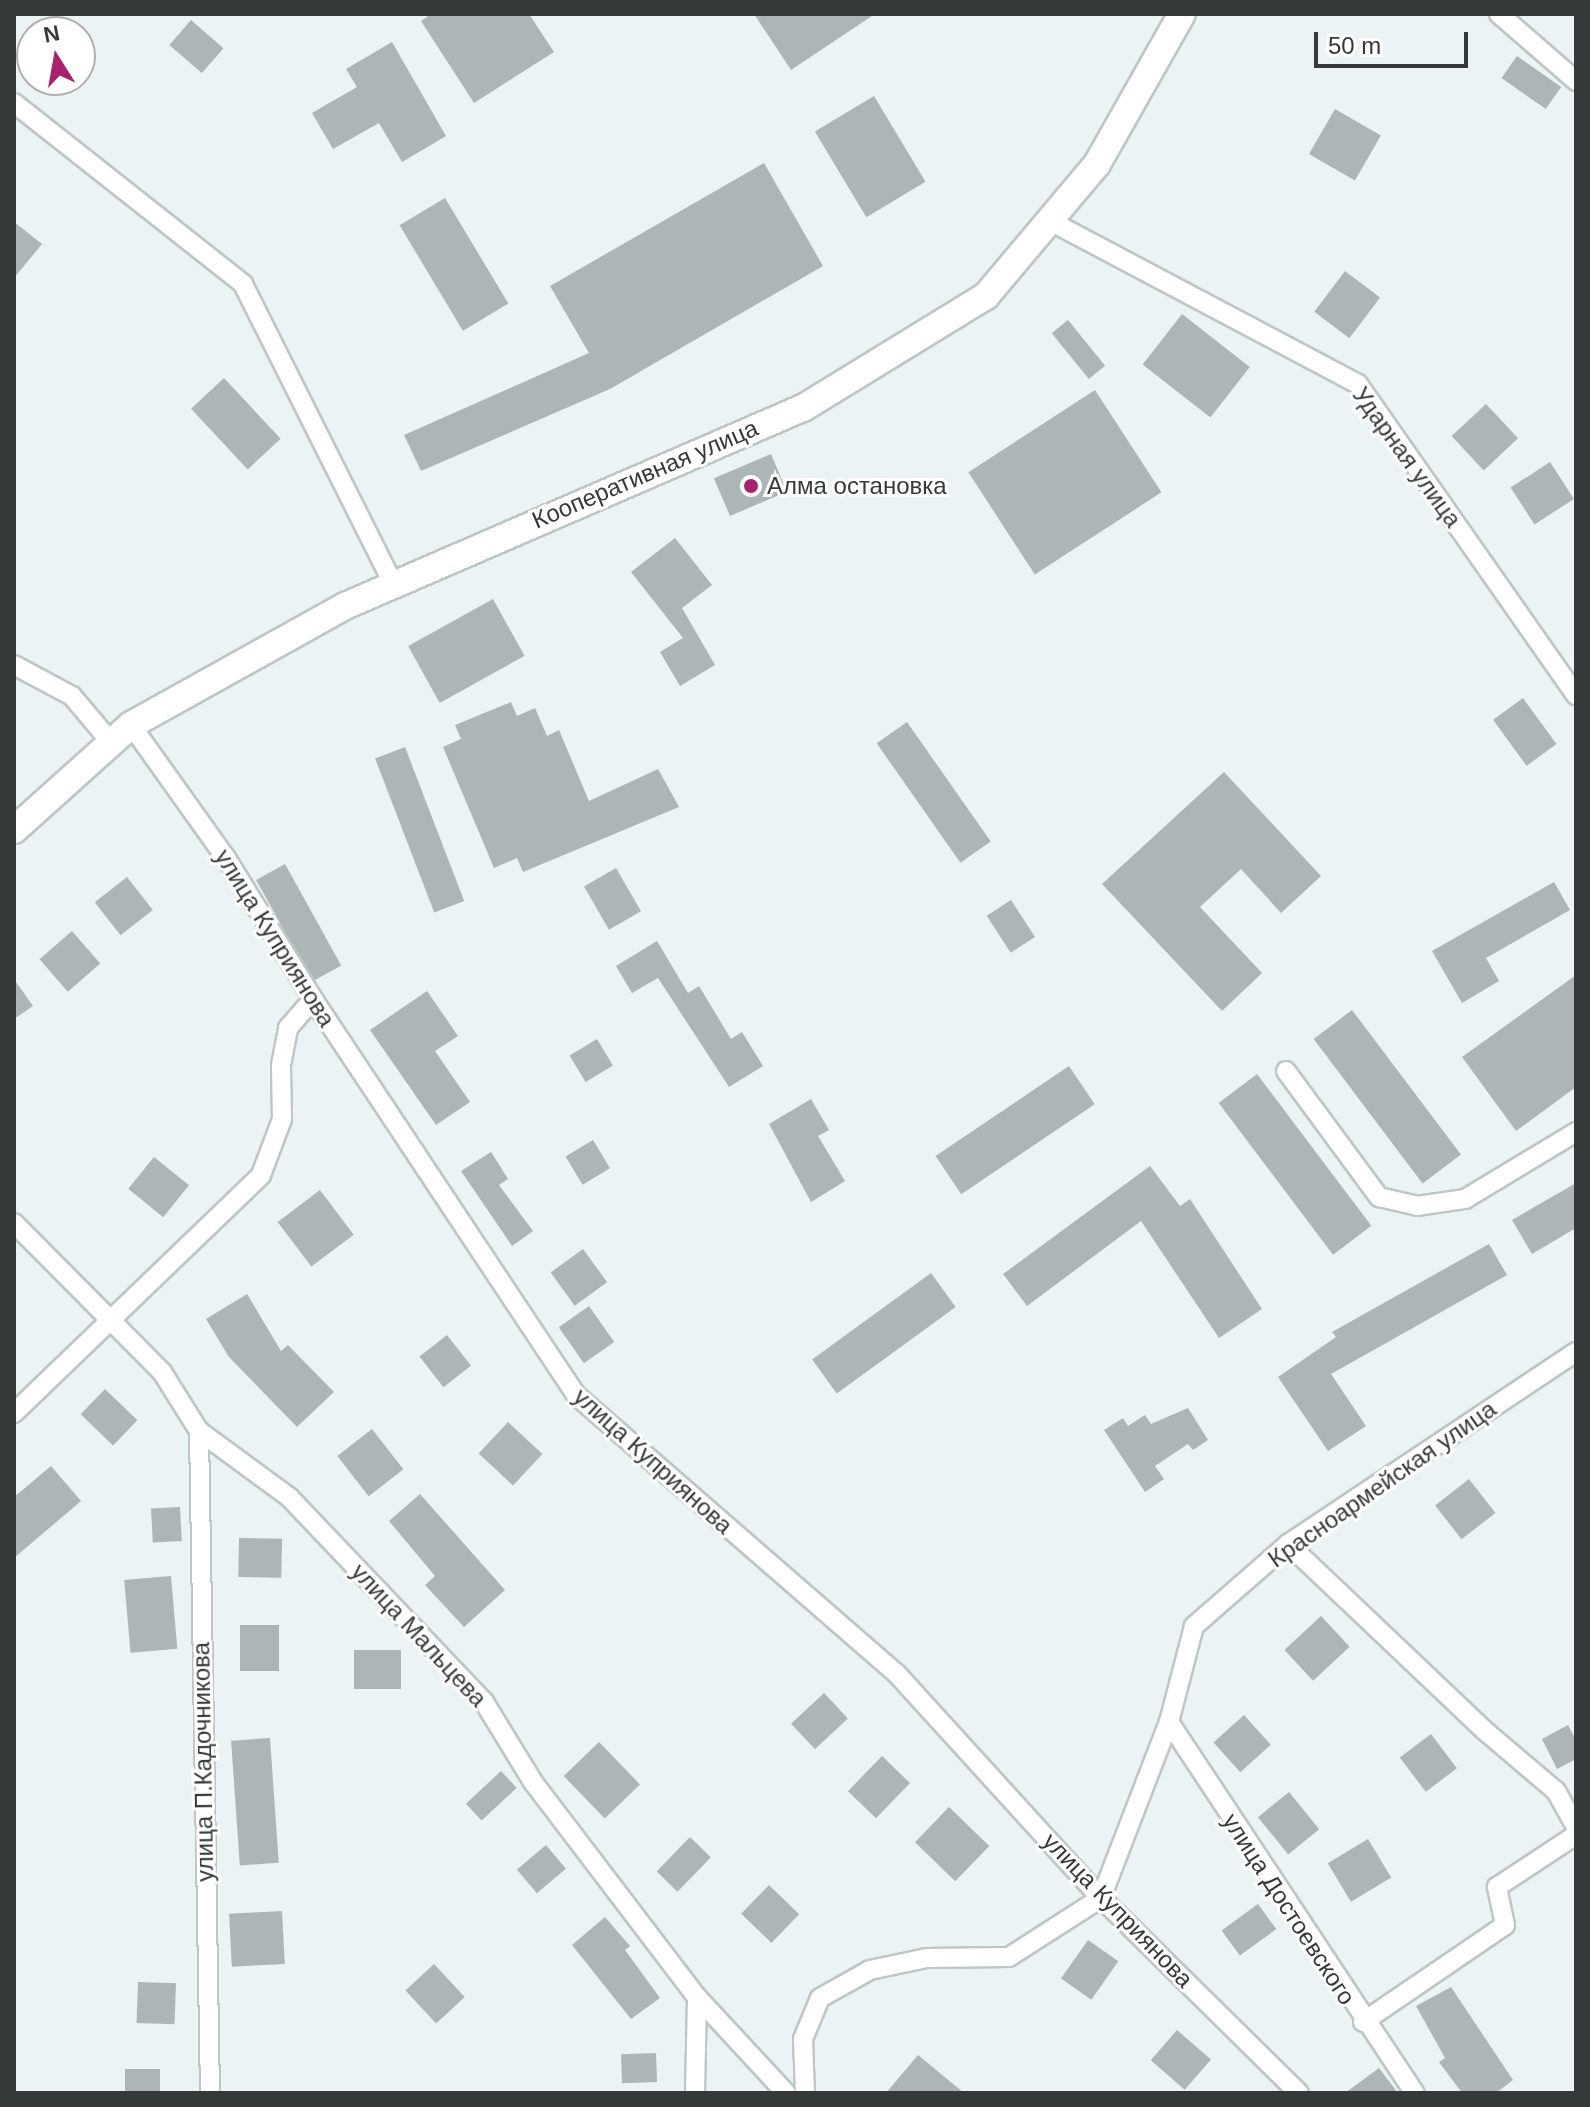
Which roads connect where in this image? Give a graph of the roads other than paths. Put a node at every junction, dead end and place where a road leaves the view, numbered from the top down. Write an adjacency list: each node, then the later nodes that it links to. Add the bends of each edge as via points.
1 (1182, 14): 5 (main road, Кооперативная улица, via 1097,164)
2 (1499, 14): 3 (street)
3 (1576, 81)
4 (14, 103): 6 (street, via 243,284)
5 (1050, 221): 6 (main road, Кооперативная улица, via 986,296 803,408); 8 (street, Ударная улица, via 1358,384)
6 (392, 582): 9 (main road, Кооперативная улица)
7 (14, 665): 10 (street, via 72,696)
8 (1576, 695)
9 (131, 725): 10 (main road, Кооперативная улица); 12 (street, улица Куприянова, via 226,858)
10 (109, 740): 11 (main road, Кооперативная улица)
11 (14, 830)
12 (313, 999): 16 (street, via 288,1028 281,1065 282,1119 261,1175); 24 (street, улица Куприянова, via 576,1395 897,1674)
13 (1286, 1071): 14 (street, via 1379,1197 1417,1206 1465,1199)
14 (1576, 1132)
15 (14, 1223): 16 (street, улица Мальцева)
16 (108, 1323): 18 (street); 19 (street, улица Мальцева, via 162,1372)
17 (1576, 1352): 20 (street, Красноармейская улица)
18 (14, 1413)
19 (199, 1431): 25 (street, улица Мальцева, via 289,1497 484,1702 533,1782); 27 (street, улица П.Кадочникова)
20 (1288, 1544): 21 (street, Красноармейская улица, via 1194,1626); 22 (street, via 1556,1791)
21 (1169, 1722): 24 (street, Красноармейская улица); 26 (street, улица Достоевского)
22 (1576, 1827)
23 (1576, 1835): 26 (street, via 1497,1887 1505,1925)
24 (1101, 1898): 30 (street, via 1009,1957 927,1958 870,1970 820,1998 803,2039); 31 (street, улица Куприянова)
25 (697, 1997): 28 (street); 29 (street, улица Мальцева)
26 (1363, 2022): 32 (street, улица Достоевского)
27 (210, 2093)
28 (695, 2093)
29 (786, 2093)
30 (805, 2093)
31 (1299, 2093)
32 (1415, 2093)

